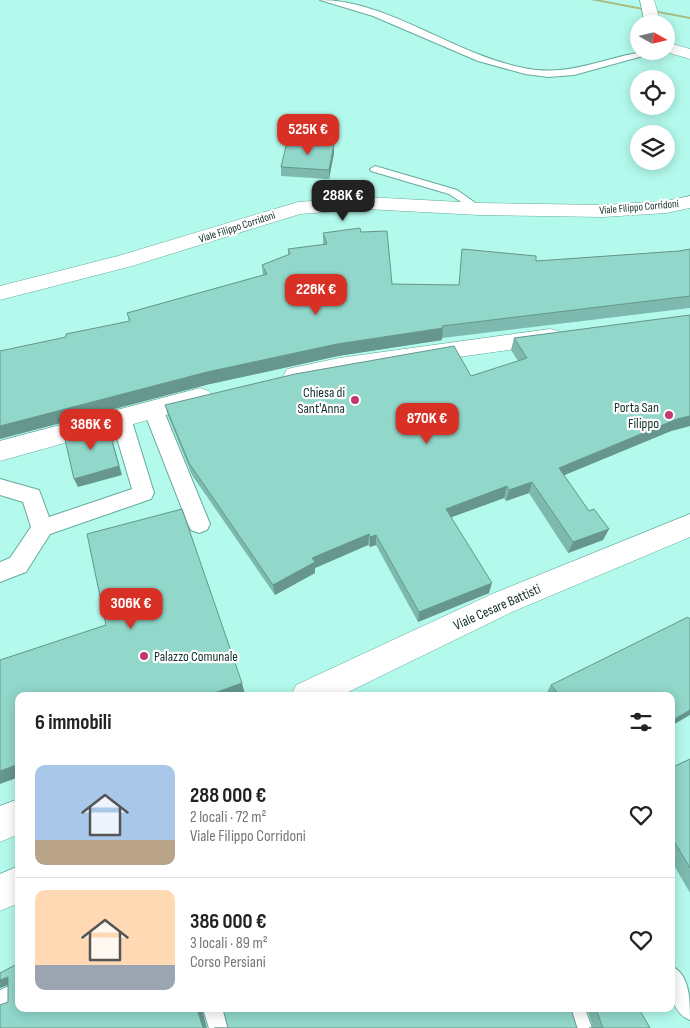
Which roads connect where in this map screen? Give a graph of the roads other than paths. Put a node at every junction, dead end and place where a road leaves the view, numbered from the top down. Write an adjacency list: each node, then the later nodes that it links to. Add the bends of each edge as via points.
1 (324, 0): 6 (lane, via 374,14 472,56 526,71 570,72)
2 (648, 0): 3 (main road)
3 (651, 15)
4 (675, 51): 5 (main road)
5 (690, 54)
6 (630, 57)
7 (375, 169): 9 (lane, via 453,192)
8 (690, 202): 9 (main road, Viale Filippo Corridoni, via 666,207 603,211)
9 (479, 209): 10 (main road, Viale Filippo Corridoni, via 366,202 298,208 124,261)
10 (0, 293)
11 (572, 334): 12 (main road, via 339,366)
12 (278, 379)
13 (221, 392): 14 (main road)
14 (153, 409): 15 (main road); 18 (street)
15 (121, 418): 16 (main road); 20 (street, via 144,493)
16 (0, 451)
17 (0, 486): 20 (street, via 32,496)
18 (199, 524)
19 (690, 525): 22 (main road, Viale Cesare Battisti, via 502,603)
20 (42, 528): 21 (street, via 18,565)
21 (0, 572)
22 (314, 692)
23 (15, 818): 24 (main road)
24 (0, 824)
25 (15, 886): 26 (main road)
26 (0, 893)
27 (675, 983): 30 (lane)
28 (15, 994): 29 (lane)
29 (0, 1001)
30 (690, 1009)
31 (215, 1012): 33 (lane)
32 (575, 1012): 34 (lane)
33 (220, 1028)
34 (581, 1028)

